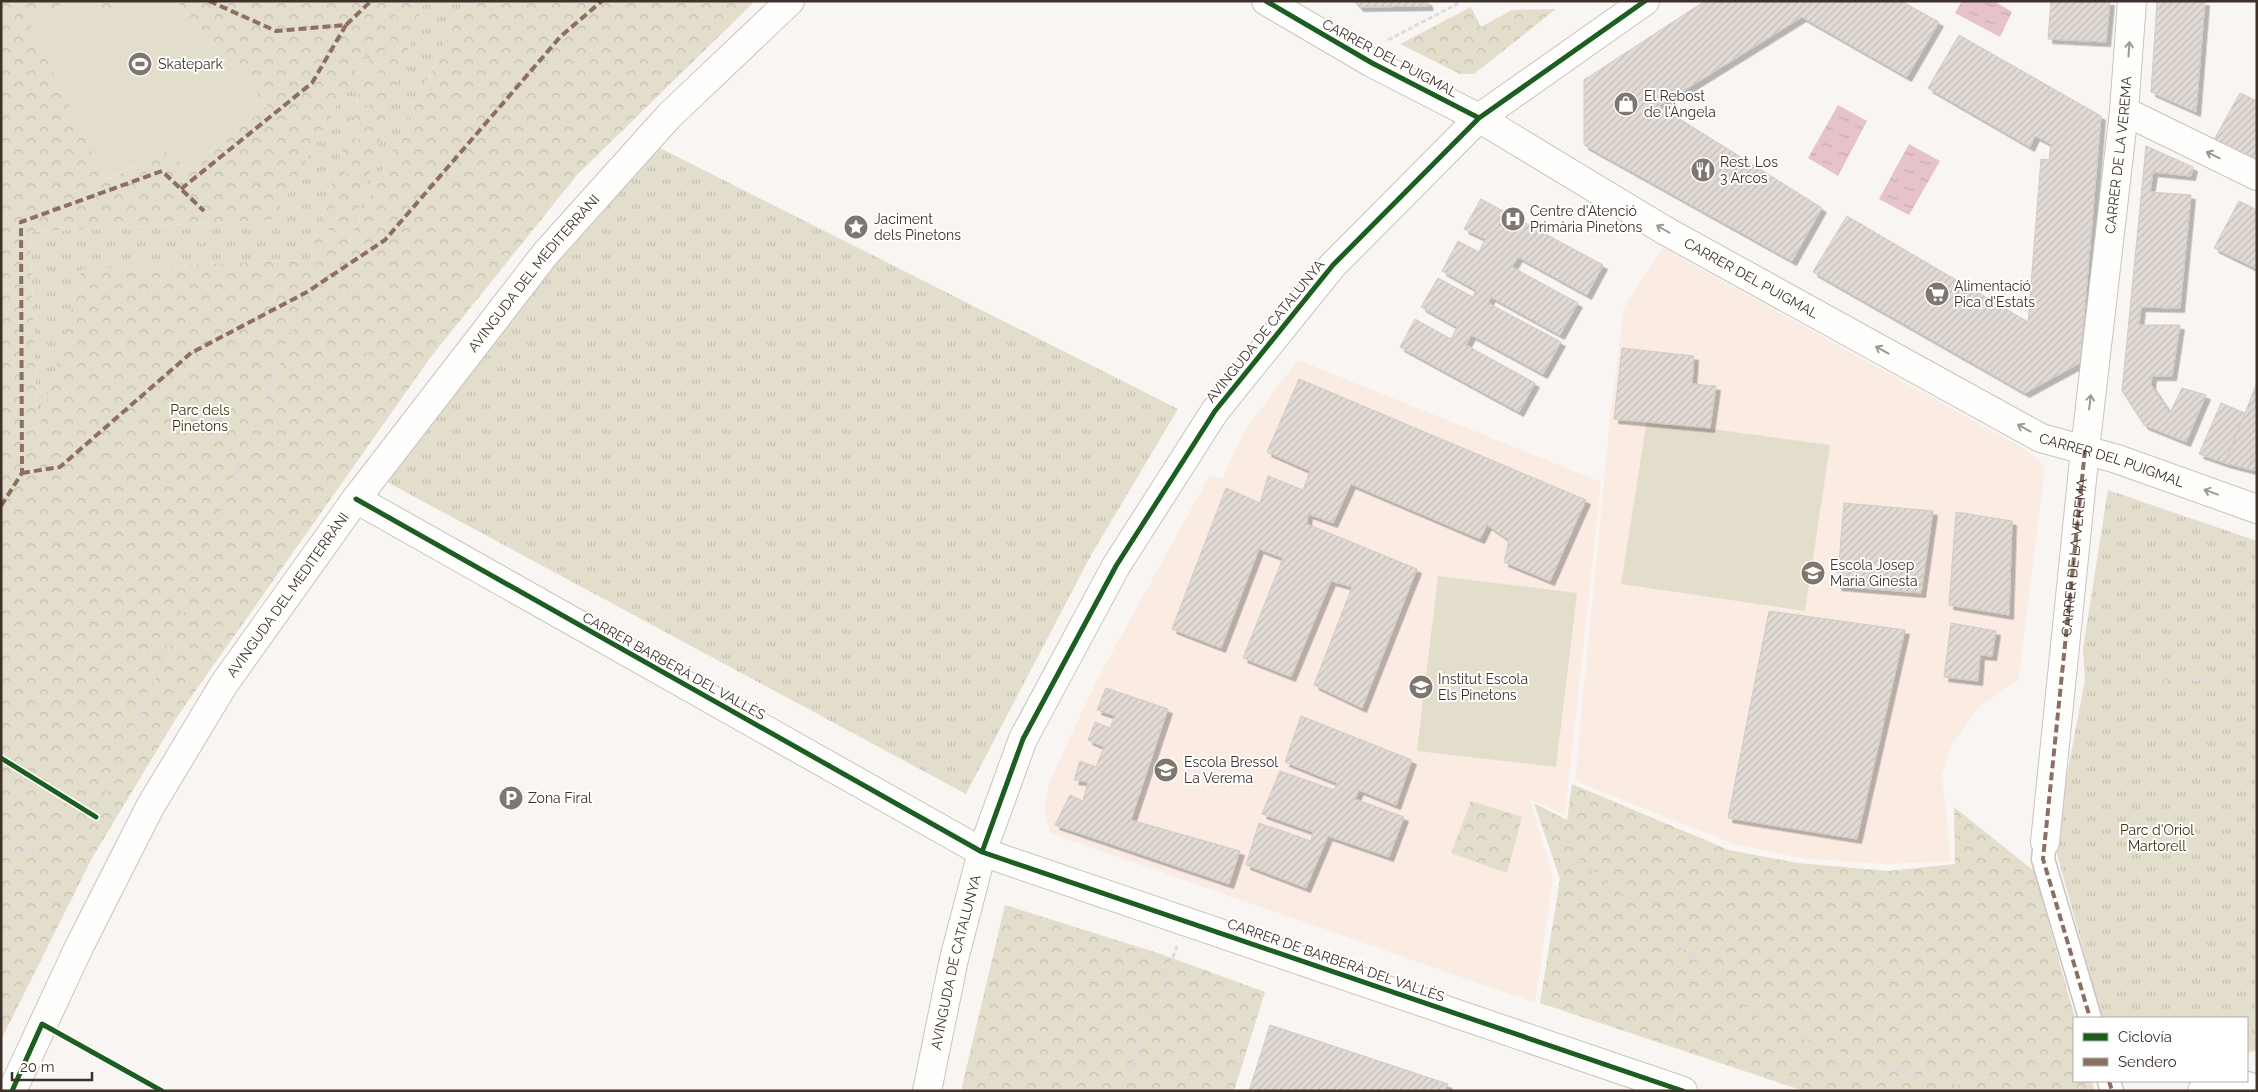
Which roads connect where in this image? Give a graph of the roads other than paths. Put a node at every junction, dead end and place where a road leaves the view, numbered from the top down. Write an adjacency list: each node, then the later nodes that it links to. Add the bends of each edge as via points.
1 (790, 1): 9 (street, AVINGUDA DEL MEDITERRÀNI, via 669,116 546,253)
2 (1266, 1): 6 (street, CARRER DEL PUIGMAL, via 1372,63)
3 (1646, 1): 6 (street, AVINGUDA DE CATALUNYA)
4 (2132, 1): 5 (street, CARRER DE LA VEREMA, one-way to 4)
5 (2124, 111): 7 (street, one-way to 5); 8 (street, CARRER DE LA VEREMA, one-way to 5)
6 (1479, 118): 8 (street, CARRER DEL PUIGMAL, one-way to 6, via 2033,433 1663,230); 12 (street, AVINGUDA DE CATALUNYA, via 1333,265 1215,412 1116,566 1023,739)
7 (2257, 176)
8 (2085, 450): 10 (street, CARRER DEL PUIGMAL, one-way to 8); 11 (street, CARRER DE LA VEREMA)
9 (356, 499): 12 (street, CARRER BARBERÀ DEL VALLÈS); 15 (street, AVINGUDA DEL MEDITERRÀNI, via 224,684 150,807 79,946)
10 (2257, 509)
11 (2045, 842): 13 (street, CARRER DE LA VEREMA, via 2044,859)
12 (982, 852): 16 (street, AVINGUDA DE CATALUNYA, via 954,960); 17 (street, CARRER DE BARBERÀ DEL VALLÈS)
13 (2090, 1017)
14 (2257, 1089): 18 (street, via 2238,1083)
15 (12, 1091)
16 (927, 1091)
17 (1683, 1091)
18 (2202, 1091)

